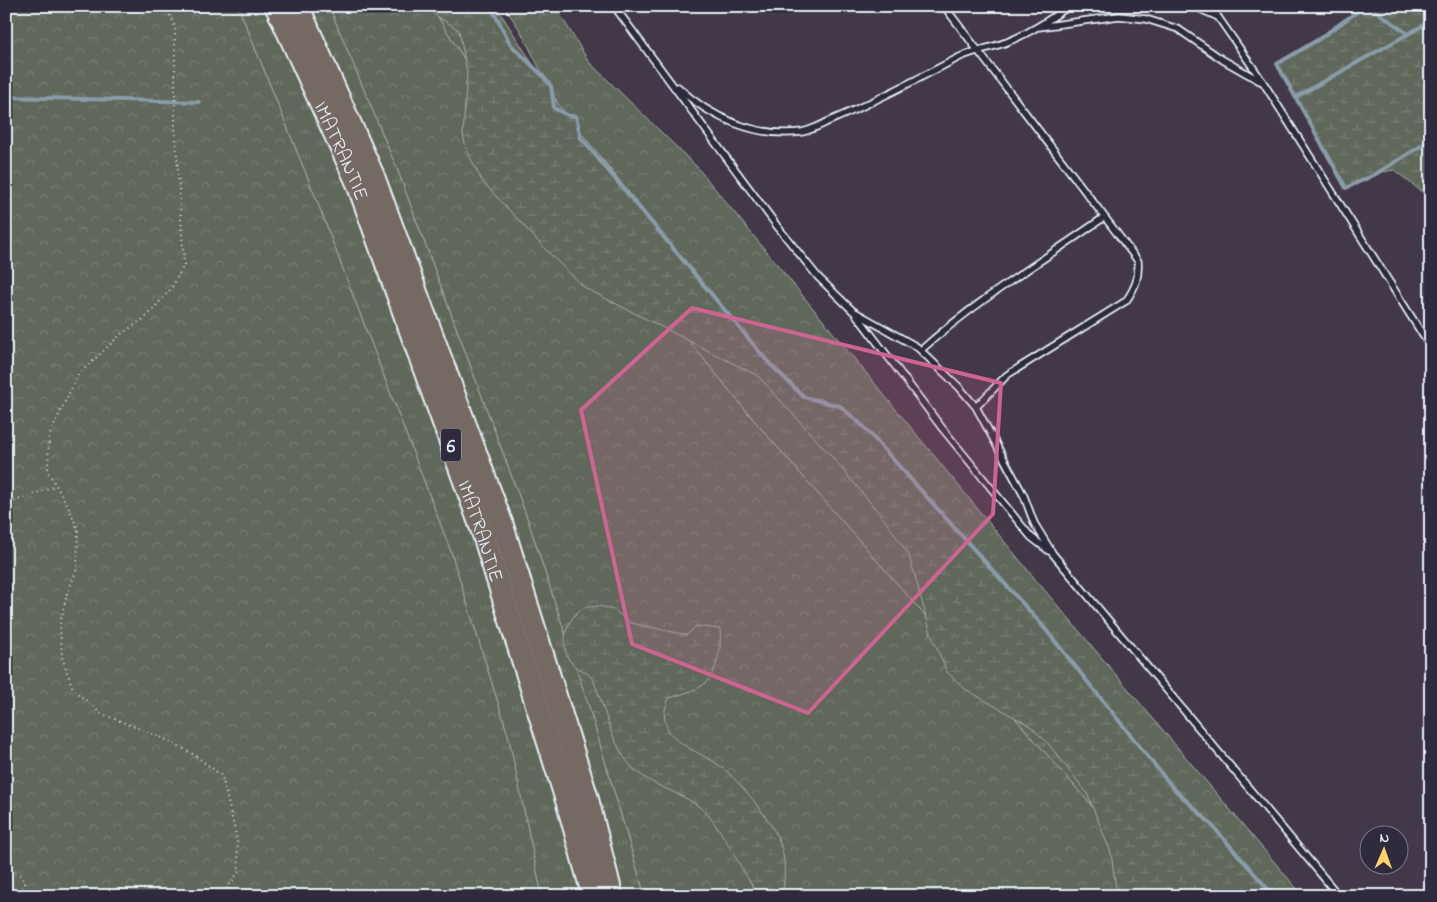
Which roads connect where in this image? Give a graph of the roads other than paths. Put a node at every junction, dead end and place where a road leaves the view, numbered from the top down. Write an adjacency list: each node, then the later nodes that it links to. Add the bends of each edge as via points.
1 (276, 6): 20 (highway, IMATRANTIE / 6, via 357,182 482,530)
2 (298, 6): 21 (highway, IMATRANTIE / 6, via 373,175 502,524 587,797)
3 (624, 6): 8 (lane)
4 (944, 6): 11 (lane)
5 (1069, 6): 10 (lane)
6 (1193, 6): 9 (lane)
7 (1212, 6): 9 (lane)
8 (615, 8): 12 (lane)
9 (1218, 17): 13 (lane)
10 (1037, 28): 11 (lane, via 1006,42); 13 (lane, via 1119,16 1146,19 1178,29)
11 (977, 49): 12 (lane, via 851,112 804,131 779,133 755,129 716,116 695,103); 14 (lane)
12 (668, 77): 15 (lane, via 777,226 818,277)
13 (1262, 82): 16 (lane)
14 (1103, 218): 17 (lane, via 988,297); 18 (lane, via 1138,261 1136,286 1126,300 1007,375)
15 (853, 311): 17 (lane); 19 (lane, via 1031,537)
16 (1431, 348)
17 (921, 350): 18 (lane)
18 (976, 406): 19 (lane)
19 (1052, 554): 22 (lane)
20 (593, 896)
21 (612, 896)
22 (1339, 896)

